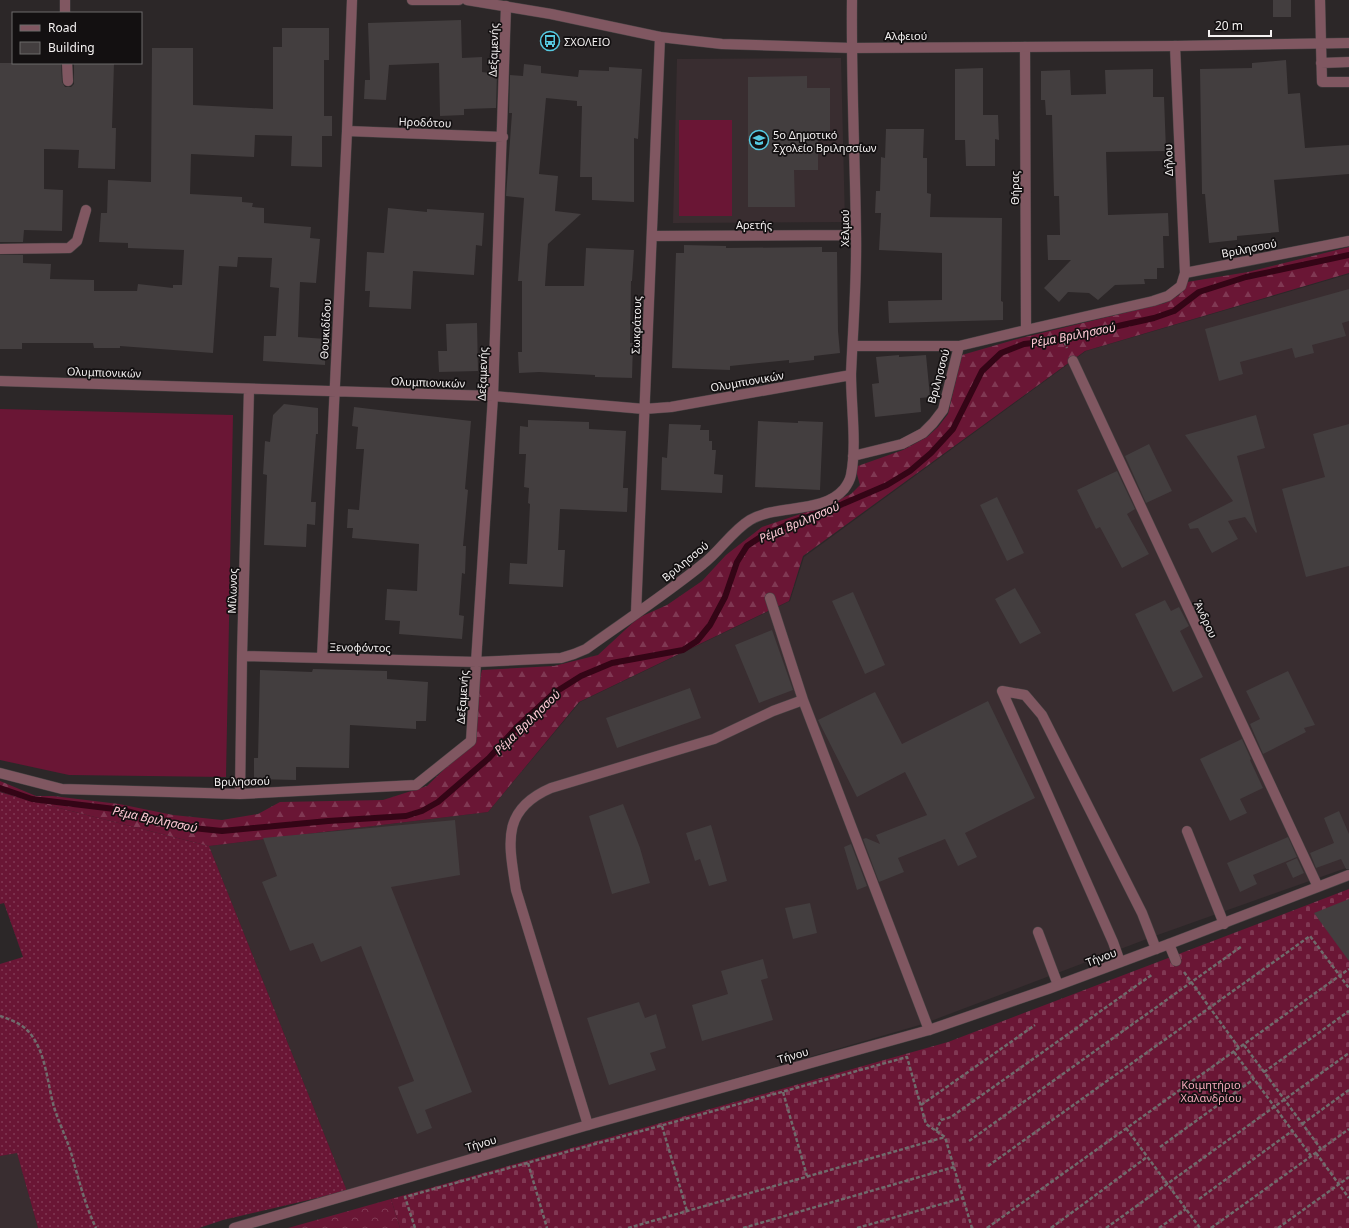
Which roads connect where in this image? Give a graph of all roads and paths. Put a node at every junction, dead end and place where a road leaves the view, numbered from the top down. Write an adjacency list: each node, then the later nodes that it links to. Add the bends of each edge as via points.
1 (65, 0): 10 (street)
2 (352, 0): 22 (street, Θουκιδίδου)
3 (412, 0): 4 (street)
4 (415, 0): 5 (street)
5 (459, 0)
6 (467, 0): 9 (street, Αλφειού)
7 (852, 0): 16 (street, Χελμού)
8 (1320, 0): 13 (street)
9 (506, 6): 11 (street, Αλφειού); 23 (street, Δεξαμενής)
10 (65, 12)
11 (660, 37): 16 (street, Αλφειού, via 722,44); 26 (street, Σωκράτους)
12 (1349, 43): 13 (street, Αλφειού)
13 (1321, 44): 14 (street, Αλφειού); 18 (street)
14 (1175, 46): 15 (street, Αλφειού); 29 (street, Δήλου)
15 (1025, 47): 16 (street, Αλφειού); 31 (street, Θήρας)
16 (852, 48): 25 (street, Χελμού)
17 (1349, 62): 18 (street)
18 (1322, 63): 21 (street, via 1322,82)
19 (67, 64): 20 (street)
20 (68, 81)
21 (1349, 82)
22 (347, 131): 23 (street, Ηροδότου); 38 (street, Θουκιδίδου)
23 (503, 137): 39 (street, Δεξαμενής)
24 (86, 210): 28 (street, via 77,241 69,248)
25 (856, 235): 26 (street, Αρετής); 32 (street, Χελμού)
26 (652, 236): 40 (street, Σωκράτους)
27 (1349, 240): 29 (street, Βριλησσού)
28 (0, 249)
29 (1185, 273): 30 (street, Βριλησσού, via 1181,286 1162,299)
30 (1055, 323): 31 (street, Βριλησσού); 34 (path)
31 (1026, 330): 33 (street, Βριλησσού)
32 (853, 346): 33 (street); 35 (street, Χελμού)
33 (959, 346): 41 (street, Βριλησσού, via 943,410 933,423 923,433 902,444)
34 (1073, 361): 53 (street, Άνδρου)
35 (851, 374): 40 (street, Ολυμπιονικών, via 671,407); 41 (street, Χελμού)
36 (0, 381): 37 (street, Ολυμπιονικών)
37 (249, 389): 38 (street, Ολυμπιονικών); 44 (street, Μίλωνος)
38 (334, 392): 39 (street, Ολυμπιονικών); 45 (street, Θουκιδίδου)
39 (493, 396): 40 (street, Ολυμπιονικών); 46 (street, Δεξαμενής)
40 (644, 409): 43 (street, Σωκράτους)
41 (853, 456): 43 (street, Βριλησσού, via 851,477 839,495 822,503 759,515 749,520 705,563)
42 (770, 598): 47 (street)
43 (636, 613): 46 (street, Βριλησσού, via 586,649 574,654 561,658)
44 (242, 656): 45 (street, Ξενοφόντος); 50 (street, Μίλωνος)
45 (322, 658): 46 (street, Ξενοφόντος)
46 (477, 662): 48 (street, Δεξαμενής)
47 (803, 700): 71 (street); 84 (street, via 714,739 551,788 525,805 516,818 510,832 516,890)
48 (471, 742): 50 (street, Βριλησσού, via 416,785)
49 (0, 774): 50 (street, Βριλησσού, via 62,789)
50 (240, 794)
51 (1187, 831): 54 (street)
52 (1349, 875): 53 (street, Τήνου)
53 (1318, 887): 54 (street, Τήνου)
54 (1224, 924): 56 (street, Τήνου)
55 (1038, 932): 65 (street)
56 (1169, 944): 58 (street, Τήνου); 59 (street)
57 (1242, 946): 64 (path)
58 (1156, 949): 60 (street, Τήνου); 60 (street, via 1142,913 1042,715 1025,695 1002,691)
59 (1176, 961): 64 (path)
60 (1120, 962): 65 (street, Τήνου)
61 (1349, 969): 63 (path)
62 (1153, 974): 88 (path, via 951,1116 941,1120)
63 (1340, 976): 66 (path); 67 (path, via 1310,936); 72 (path)
64 (1192, 982): 67 (path); 91 (path)
65 (1058, 985): 71 (street, Τήνου)
66 (1349, 988)
67 (1210, 1008): 73 (path); 98 (path)
68 (1349, 1011): 76 (path)
69 (0, 1016): 109 (path, via 11,1019 27,1030 37,1046 45,1064 54,1107)
70 (1035, 1025): 81 (path)
71 (928, 1030): 84 (street, Τήνου)
72 (1244, 1045): 73 (path); 76 (path)
73 (1239, 1048): 74 (path)
74 (1234, 1052): 77 (path); 86 (path)
75 (1349, 1053): 80 (path)
76 (1264, 1072): 80 (path)
77 (1254, 1079): 82 (path); 92 (path)
78 (1349, 1090): 83 (path)
79 (783, 1092): 81 (path, via 908,1058); 85 (path); 100 (path)
80 (1284, 1100): 82 (path); 83 (path)
81 (921, 1105): 88 (path, via 926,1124)
82 (1274, 1107): 89 (path); 102 (path)
83 (1302, 1124): 93 (path)
84 (588, 1125): 110 (street, Τήνου)
85 (662, 1126): 97 (path); 108 (path)
86 (1126, 1128): 96 (path); 117 (path)
87 (1349, 1129): 93 (path)
88 (936, 1130): 90 (path)
89 (1292, 1131): 95 (path); 106 (path)
90 (945, 1137): 99 (path); 100 (path)
91 (969, 1141)
92 (1160, 1147)
93 (1320, 1149): 94 (path)
94 (1316, 1153): 95 (path); 103 (path)
95 (1311, 1156): 122 (path)
96 (1147, 1157): 102 (path); 118 (path)
97 (528, 1163): 111 (path, via 405,1197); 112 (path)
98 (988, 1166)
99 (954, 1167): 104 (path); 114 (path)
100 (808, 1176): 108 (path)
101 (1349, 1177): 103 (path)
102 (1167, 1184): 107 (path); 119 (path)
103 (1339, 1185): 105 (path); 123 (path)
104 (963, 1198): 115 (path); 116 (path)
105 (1349, 1198)
106 (1199, 1199)
107 (1186, 1209): 120 (path); 121 (path)
108 (687, 1211): 113 (path)
109 (96, 1228)
110 (235, 1228)
111 (415, 1228)
112 (547, 1228)
113 (628, 1228)
114 (743, 1228)
115 (857, 1228)
116 (972, 1228)
117 (987, 1228)
118 (1051, 1228)
119 (1106, 1228)
120 (1159, 1228)
121 (1200, 1228)
122 (1212, 1228)
123 (1278, 1228)

